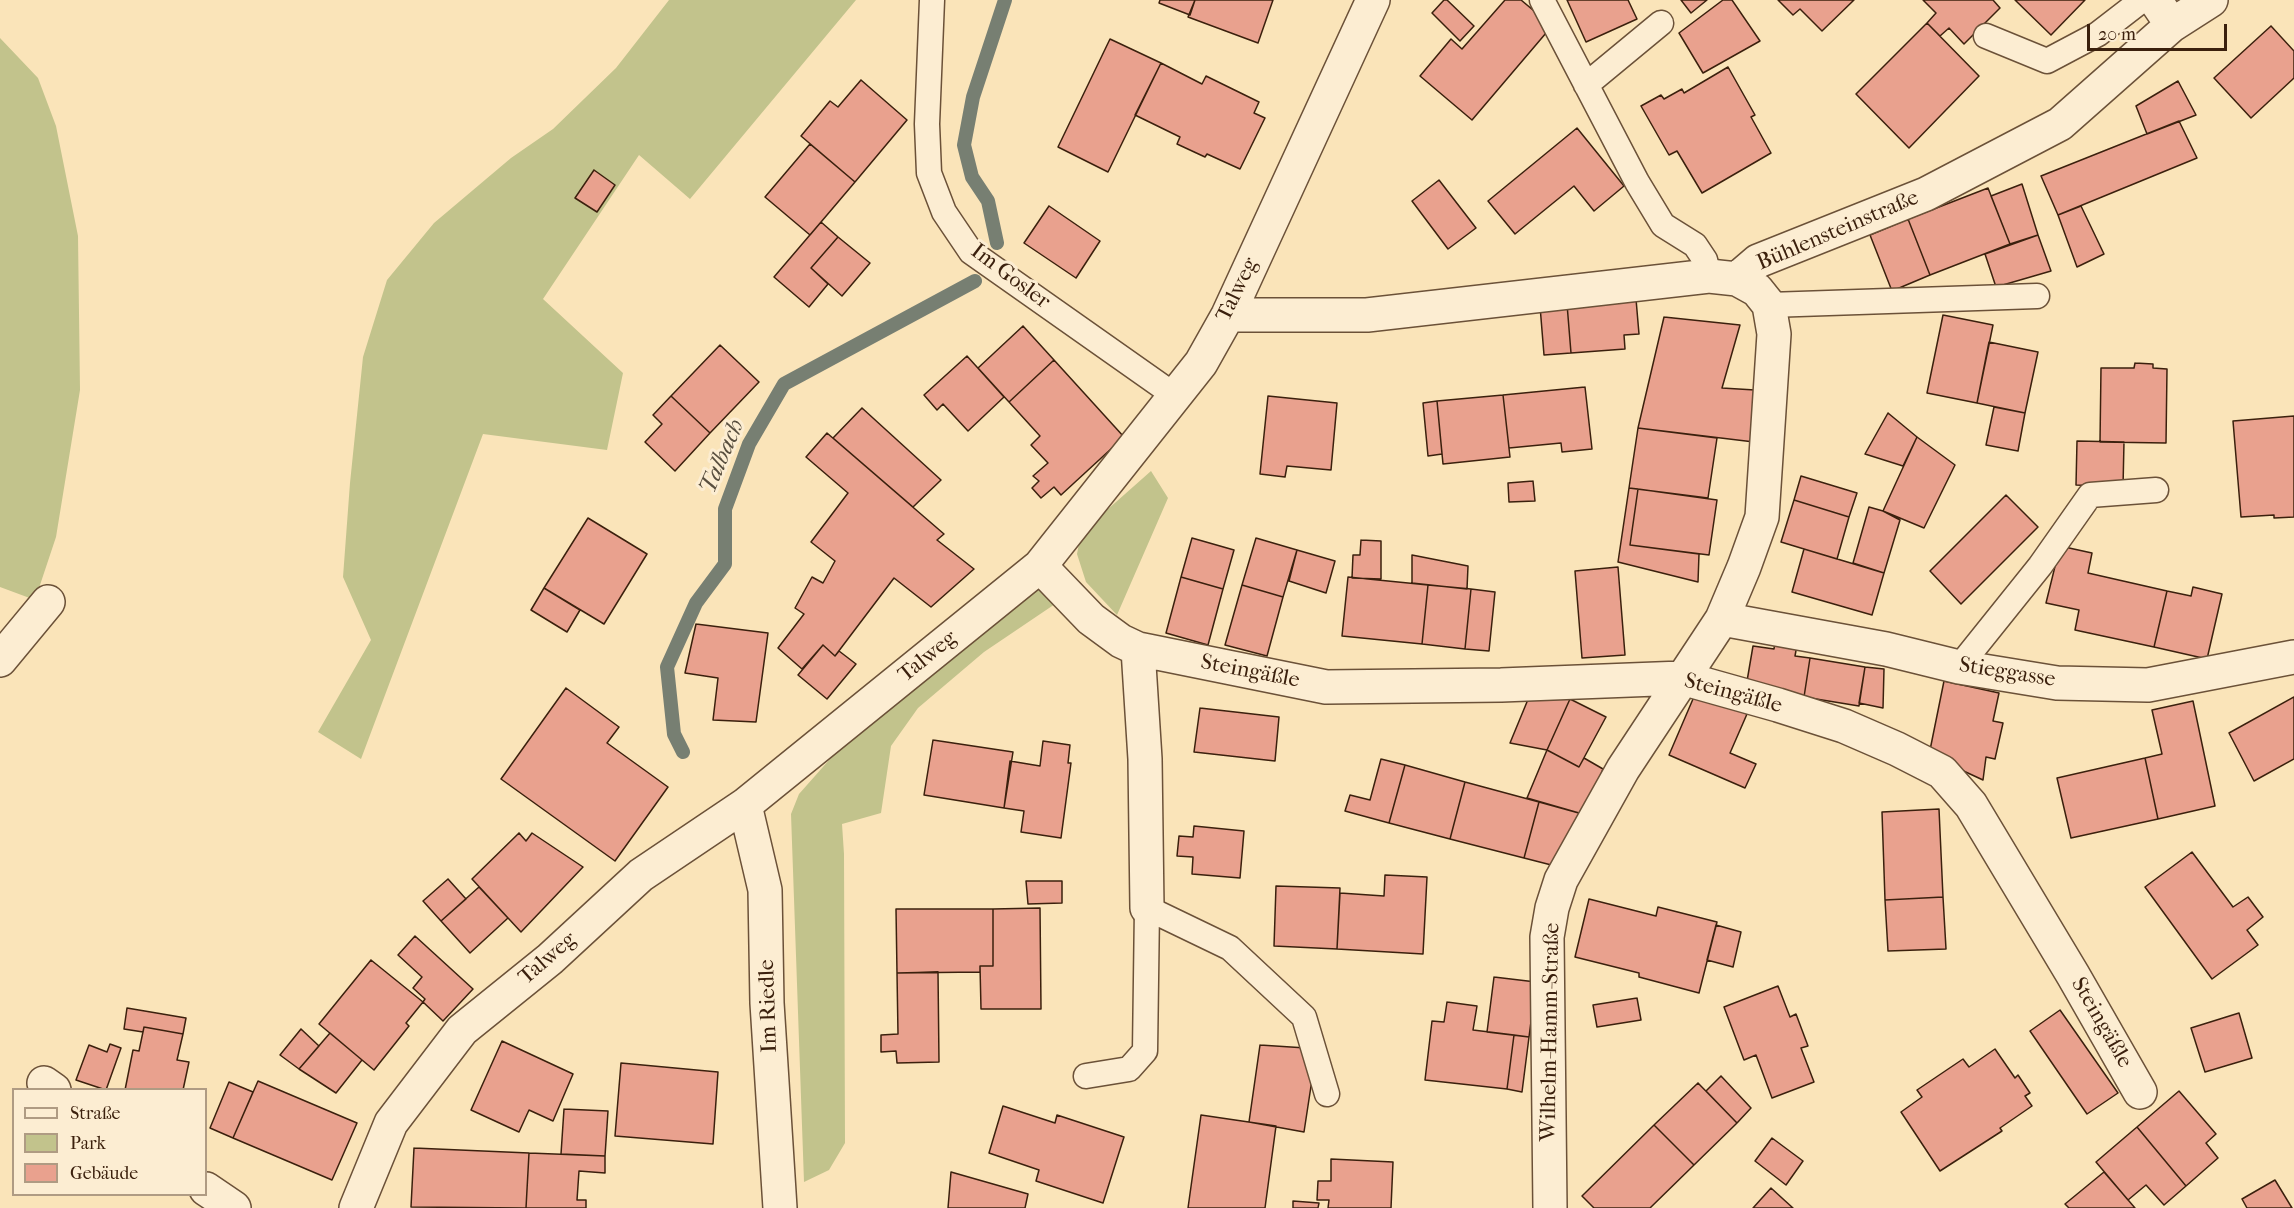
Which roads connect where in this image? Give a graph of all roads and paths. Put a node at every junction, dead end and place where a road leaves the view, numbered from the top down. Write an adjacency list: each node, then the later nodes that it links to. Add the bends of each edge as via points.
1 (932, 0): 14 (lane, Im Gosler, via 928,163 944,212 971,252)
2 (1373, 0): 13 (street, Talweg)
3 (1542, 0): 9 (lane)
4 (2142, 0): 8 (lane, via 2098,34 2047,61)
5 (2211, 0): 6 (street, Bühlensteinstraße)
6 (2164, 13): 10 (street, Bühlensteinstraße, via 2060,124 1926,194)
7 (1661, 23): 9 (lane)
8 (1986, 36)
9 (1586, 85): 10 (lane, via 1663,225 1695,245)
10 (1723, 278): 12 (street, via 1756,290); 13 (street, via 1367,315)
11 (2037, 296): 12 (lane)
12 (1769, 305): 18 (street, Wilhelm-Hamm-Straße, via 1774,334 1762,517)
13 (1228, 315): 14 (street, Talweg, via 1201,363)
14 (1174, 395): 16 (street, Talweg)
15 (2156, 490): 22 (lane, via 2090,495 2040,566)
16 (1040, 566): 19 (street, Steingäßle, via 1091,619); 24 (street, Talweg)
17 (48, 603): 21 (street)
18 (1722, 619): 22 (street, Stieggasse, via 1886,649); 23 (street, Wilhelm-Hamm-Straße)
19 (1137, 649): 23 (street, Steingäßle, via 1326,687); 25 (street, via 1145,759)
20 (2294, 657): 22 (street, Stieggasse, via 2148,685 2057,682)
21 (0, 660)
22 (1959, 667)
23 (1682, 678): 27 (street, Steingäßle, via 1844,726 1942,772 1971,805); 33 (street, Wilhelm-Hamm-Straße, via 1623,769 1561,880 1552,908 1547,937)
24 (745, 805): 31 (street, Talweg, via 641,875 550,959 462,1030 391,1123); 32 (street, Im Riedle, via 765,890 767,1003)
25 (1147, 908): 26 (lane, via 1144,1051 1129,1069); 28 (lane, via 1230,948 1304,1017)
26 (1086, 1076)
27 (2140, 1092)
28 (1327, 1094)
29 (207, 1190): 30 (street)
30 (234, 1208)
31 (356, 1208)
32 (780, 1208)
33 (1550, 1208)

